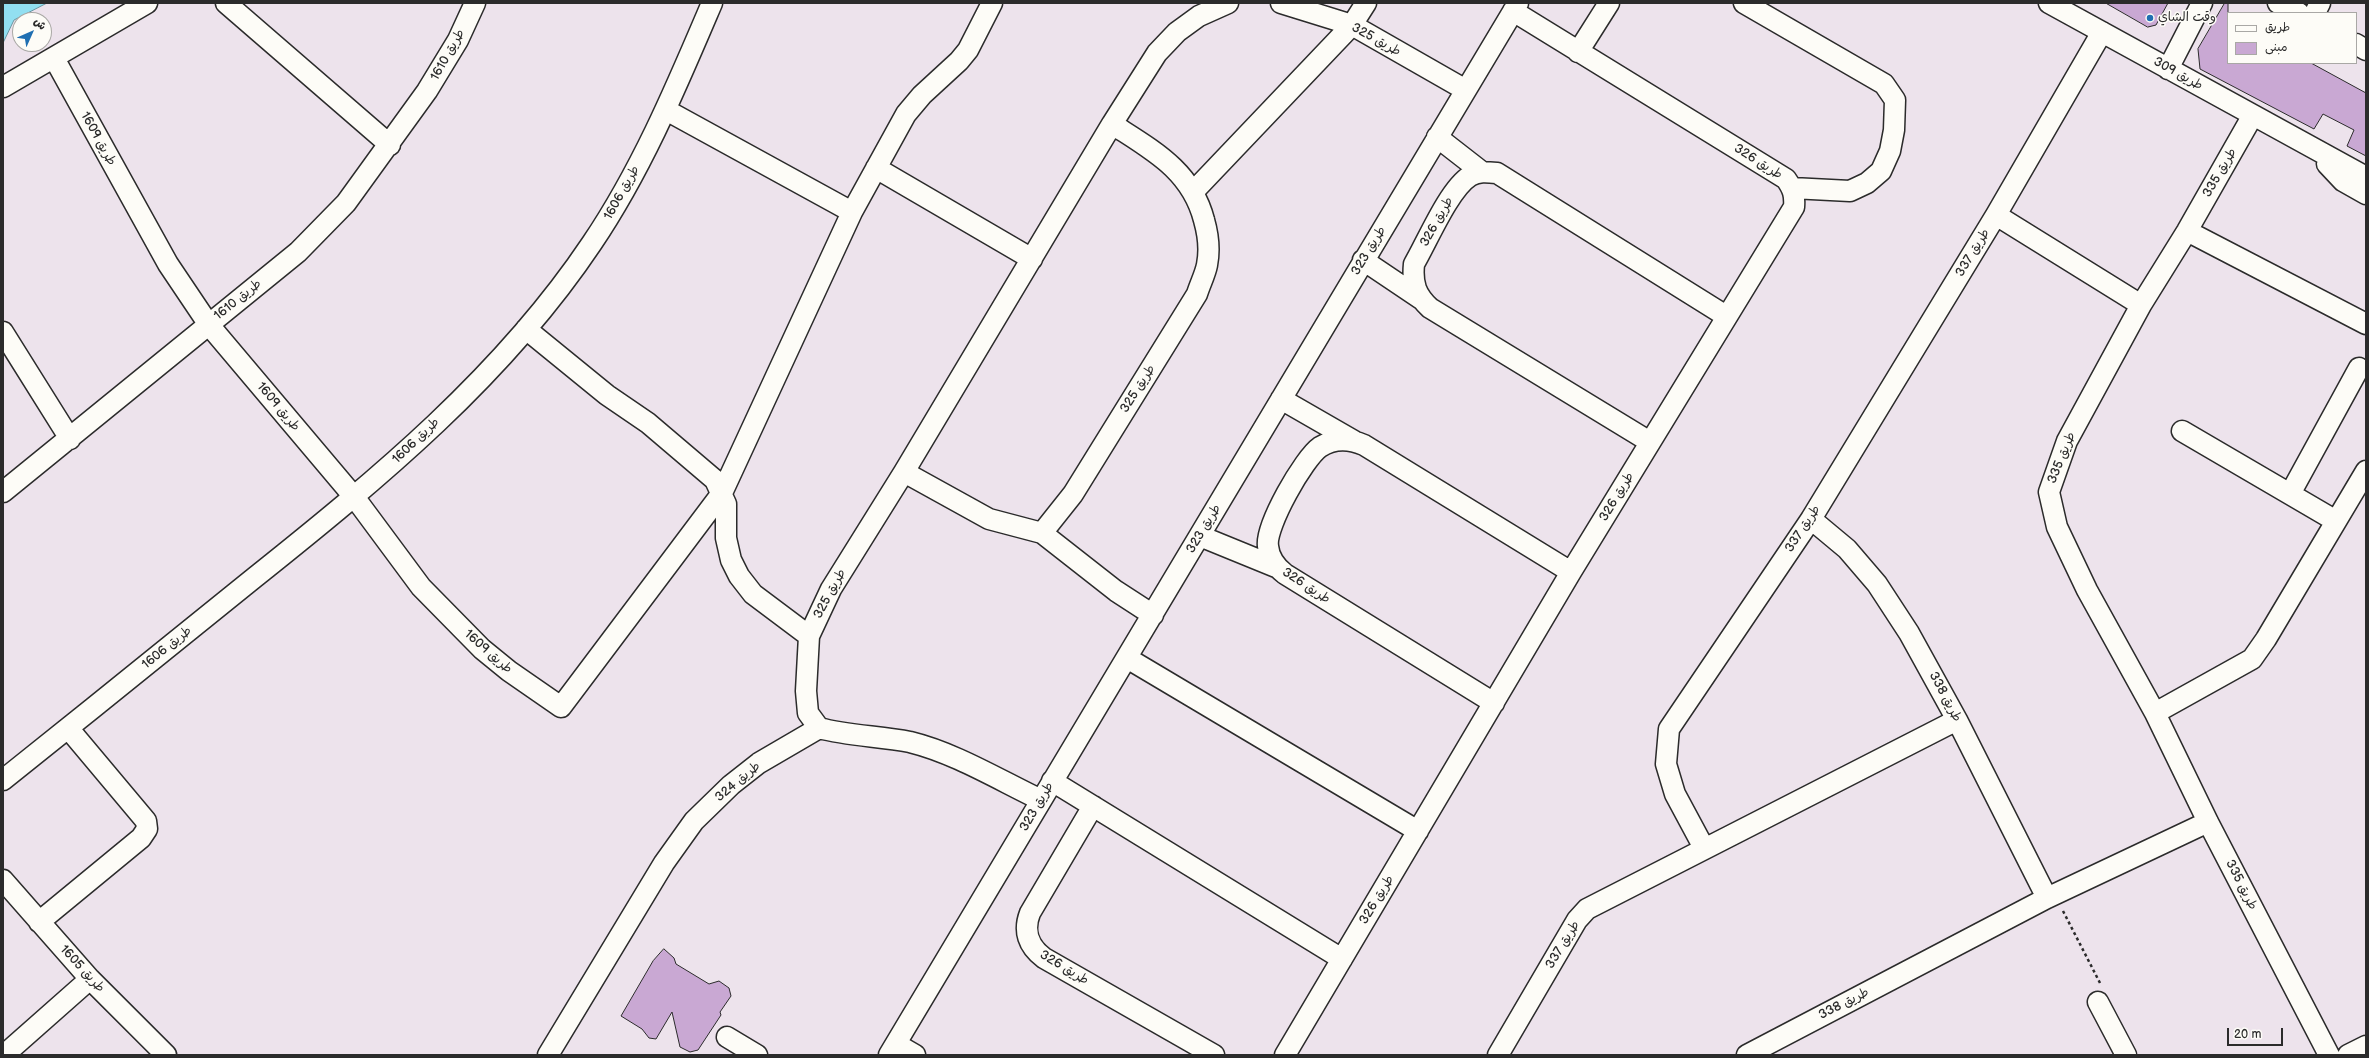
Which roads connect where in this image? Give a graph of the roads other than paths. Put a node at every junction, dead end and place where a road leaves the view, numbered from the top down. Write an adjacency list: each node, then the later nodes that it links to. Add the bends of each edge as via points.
1 (147, 3): 23 (street)
2 (226, 3): 31 (street)
3 (475, 3): 31 (street, طريق 1610, via 458,40)
4 (712, 3): 27 (street, طريق 1606)
5 (992, 3): 33 (street, via 968,50 914,104)
6 (1228, 3): 29 (street, طريق 325, via 1199,16 1177,32 1157,53)
7 (1281, 3): 18 (street, طريق 325)
8 (1366, 3): 18 (street)
9 (1609, 3): 22 (street)
10 (1744, 3): 36 (street, via 1884,84 1895,100 1890,151 1881,171 1867,184 1850,191)
11 (2049, 3): 19 (street, طريق 309)
12 (2202, 3): 24 (street)
13 (2278, 3): 16 (street)
14 (2320, 3): 17 (street)
15 (1515, 7): 22 (street, طريق 326); 26 (street, طريق 323)
16 (2297, 12)
17 (2316, 12)
18 (1352, 25): 26 (street, طريق 325); 37 (street)
19 (2102, 32): 24 (street, طريق 309); 40 (street, طريق 337)
20 (2357, 45): 21 (street)
21 (2366, 50)
22 (1578, 52): 36 (street, طريق 326, via 1786,179)
23 (54, 58): 25 (street); 48 (street, طريق 1609, via 168,264)
24 (2168, 69): 28 (street, طريق 309)
25 (3, 87)
26 (1464, 90): 30 (street, طريق 323)
27 (666, 110): 39 (street); 49 (street, طريق 1606, via 620,198 592,243)
28 (2252, 115): 32 (street, طريق 309); 41 (street, طريق 335)
29 (1112, 124): 37 (street, طريق 325, via 1160,156 1184,176); 42 (street, طريق 325)
30 (1437, 137): 34 (street); 43 (street, طريق 323)
31 (390, 145): 48 (street, طريق 1610, via 346,203 298,252)
32 (2307, 145): 35 (street, طريق 309); 38 (street, طريق 309, via 2343,180)
33 (876, 168): 39 (street); 42 (street)
34 (1482, 172): 44 (street, طريق 326, via 1471,176 1454,192 1414,264 1414,289); 46 (street, via 1497,173)
35 (2366, 177)
36 (1792, 188): 46 (street, طريق 326, via 1795,197 1794,207)
37 (1193, 192): 65 (street, طريق 325, via 1200,203 1208,233 1207,264 1197,294 1073,494)
38 (2366, 194)
39 (852, 212): 60 (street)
40 (1996, 215): 45 (street, طريق 337); 63 (street, طريق 337)
41 (2186, 231): 45 (street, طريق 335); 47 (street)
42 (1032, 259): 58 (street, طريق 325)
43 (1363, 260): 44 (street); 52 (street, طريق 323)
44 (1421, 300): 56 (street, طريق 326, via 1430,308)
45 (2141, 305): 73 (street, طريق 335, via 2067,441 2049,492 2057,527 2084,583)
46 (1726, 316): 56 (street, طريق 326)
47 (2366, 324)
48 (209, 325): 54 (street, طريق 1610); 62 (street, طريق 1609)
49 (526, 329): 60 (street, via 567,364 648,423 705,470 715,480); 62 (street, طريق 1606, via 485,376)
50 (3, 332): 54 (street)
51 (2359, 368): 61 (street)
52 (1281, 399): 55 (street); 66 (street, طريق 323)
53 (2182, 431): 61 (street)
54 (70, 439): 59 (street, طريق 1610)
55 (1354, 441): 67 (street, طريق 326, via 1331,442 1320,447 1304,464 1269,530 1268,546); 68 (street, طريق 326)
56 (1650, 442): 68 (street, طريق 326)
57 (2366, 471): 64 (street)
58 (904, 472): 65 (street, via 989,519); 70 (street, طريق 325, via 831,588)
59 (3, 492)
60 (722, 493): 62 (street, طريق 1609, via 561,707 509,671 452,620 421,587); 70 (street, via 726,504 726,538 731,560 739,576 753,594)
61 (2290, 494): 64 (street)
62 (355, 498): 75 (street, طريق 1606)
63 (1810, 519): 74 (street, طريق 338, via 1847,549 1877,584 1910,633); 83 (street, طريق 337, via 1669,729 1666,764 1675,794)
64 (2336, 521): 73 (street, via 2252,658)
65 (1042, 533): 69 (street)
66 (1200, 536): 67 (street); 69 (street, طريق 323)
67 (1276, 567): 72 (street, طريق 326)
68 (1571, 572): 72 (street, طريق 326)
69 (1153, 615): 71 (street, طريق 323)
70 (808, 636): 76 (street, طريق 325, via 808,713)
71 (1127, 658): 78 (street, طريق 323); 82 (street)
72 (1494, 703): 82 (street, طريق 326)
73 (2155, 713): 81 (street, طريق 335)
74 (1957, 720): 83 (street, طريق 337); 85 (street, طريق 338)
75 (68, 728): 77 (street, طريق 1606); 86 (street, via 146,821 147,830 141,838)
76 (819, 728): 79 (street, via 837,733 910,742 949,756); 95 (street, طريق 324, via 748,772 694,821 664,864)
77 (3, 780)
78 (1052, 782): 79 (street, طريق 323); 80 (street)
79 (1041, 800): 92 (street, طريق 323)
80 (1093, 806): 87 (street); 98 (street, طريق 326, via 1030,912 1026,929 1032,946 1044,958)
81 (2208, 822): 85 (street, طريق 338); 103 (street, طريق 335)
82 (1418, 831): 87 (street, طريق 326)
83 (1704, 848): 100 (street, طريق 337, via 1586,909 1577,920)
84 (3, 880): 86 (street, طريق 1605)
85 (2051, 896): 101 (street, طريق 338)
86 (39, 922): 88 (street, طريق 1605)
87 (1342, 959): 99 (street, طريق 326)
88 (90, 979): 93 (street); 94 (street, طريق 1605)
89 (2098, 1002): 102 (street)
90 (727, 1037): 96 (street)
91 (2366, 1046): 104 (street)
92 (892, 1049): 97 (street)
93 (13, 1052)
94 (166, 1055)
95 (548, 1055)
96 (757, 1055)
97 (915, 1055)
98 (1214, 1055)
99 (1285, 1055)
100 (1498, 1055)
101 (1747, 1055)
102 (2126, 1055)
103 (2329, 1055)
104 (2348, 1055)

